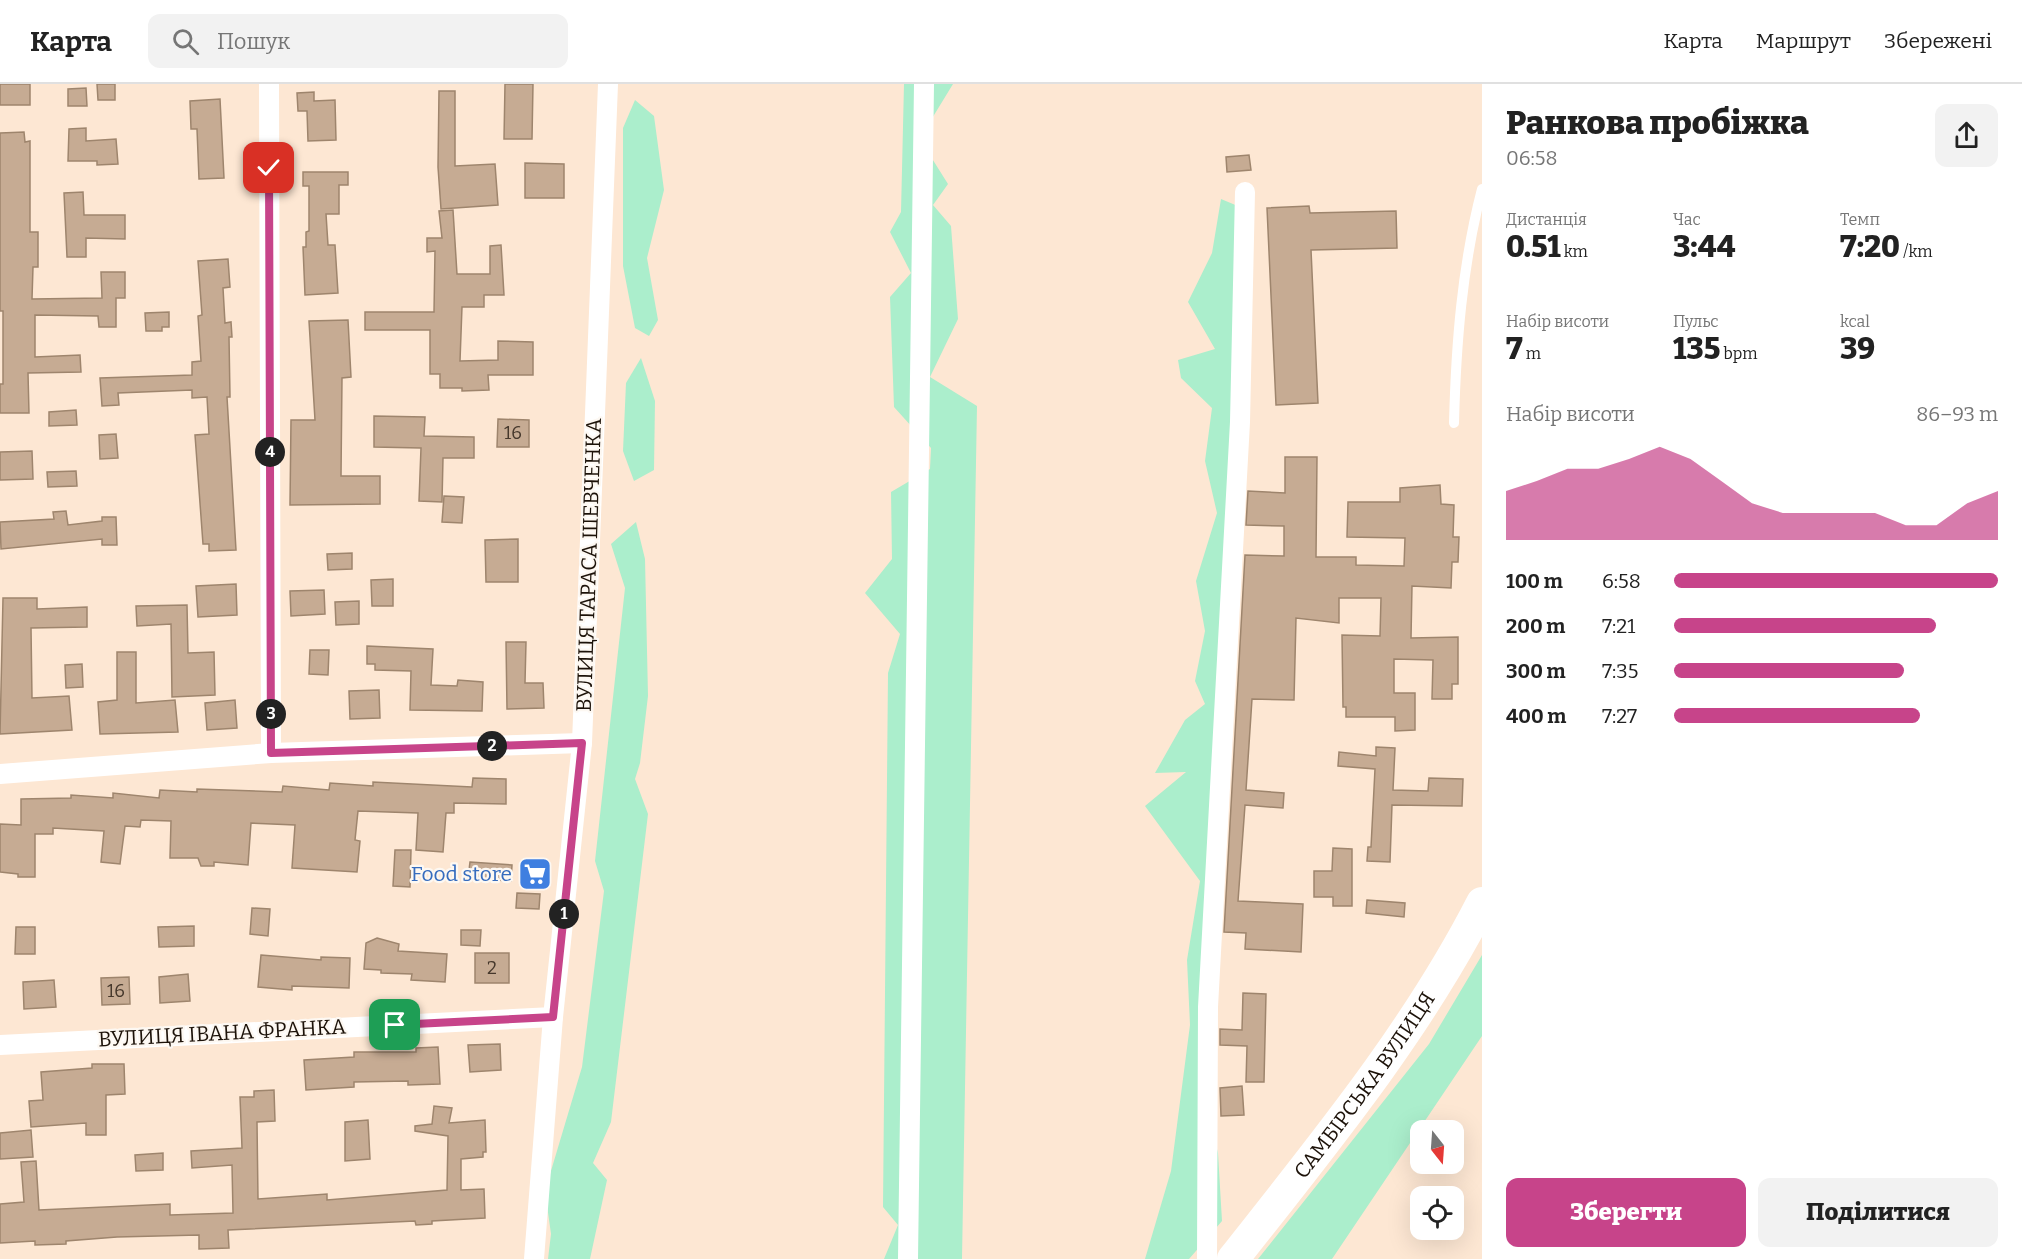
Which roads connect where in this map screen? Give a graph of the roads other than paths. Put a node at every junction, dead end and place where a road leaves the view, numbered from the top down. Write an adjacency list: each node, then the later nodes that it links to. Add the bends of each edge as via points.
1 (269, 84): 8 (street)
2 (608, 84): 7 (street, ВУЛИЦЯ ТАРАСА ШЕВЧЕНКА)
3 (924, 84): 14 (street)
4 (1482, 189): 6 (lane, via 1456,347)
5 (1245, 192): 15 (street, via 1240,422 1208,1007)
6 (1454, 423)
7 (582, 743): 8 (street); 11 (street, ВУЛИЦЯ ТАРАСА ШЕВЧЕНКА)
8 (271, 753): 9 (street)
9 (0, 774)
10 (1482, 903): 16 (main road, САМБІРСЬКА ВУЛИЦЯ, via 1414,1019)
11 (553, 1017): 12 (street, ВУЛИЦЯ ІВАНА ФРАНКА); 13 (street, ВУЛИЦЯ ТАРАСА ШЕВЧЕНКА)
12 (0, 1045)
13 (534, 1259)
14 (908, 1259)
15 (1207, 1259)
16 (1233, 1259)

